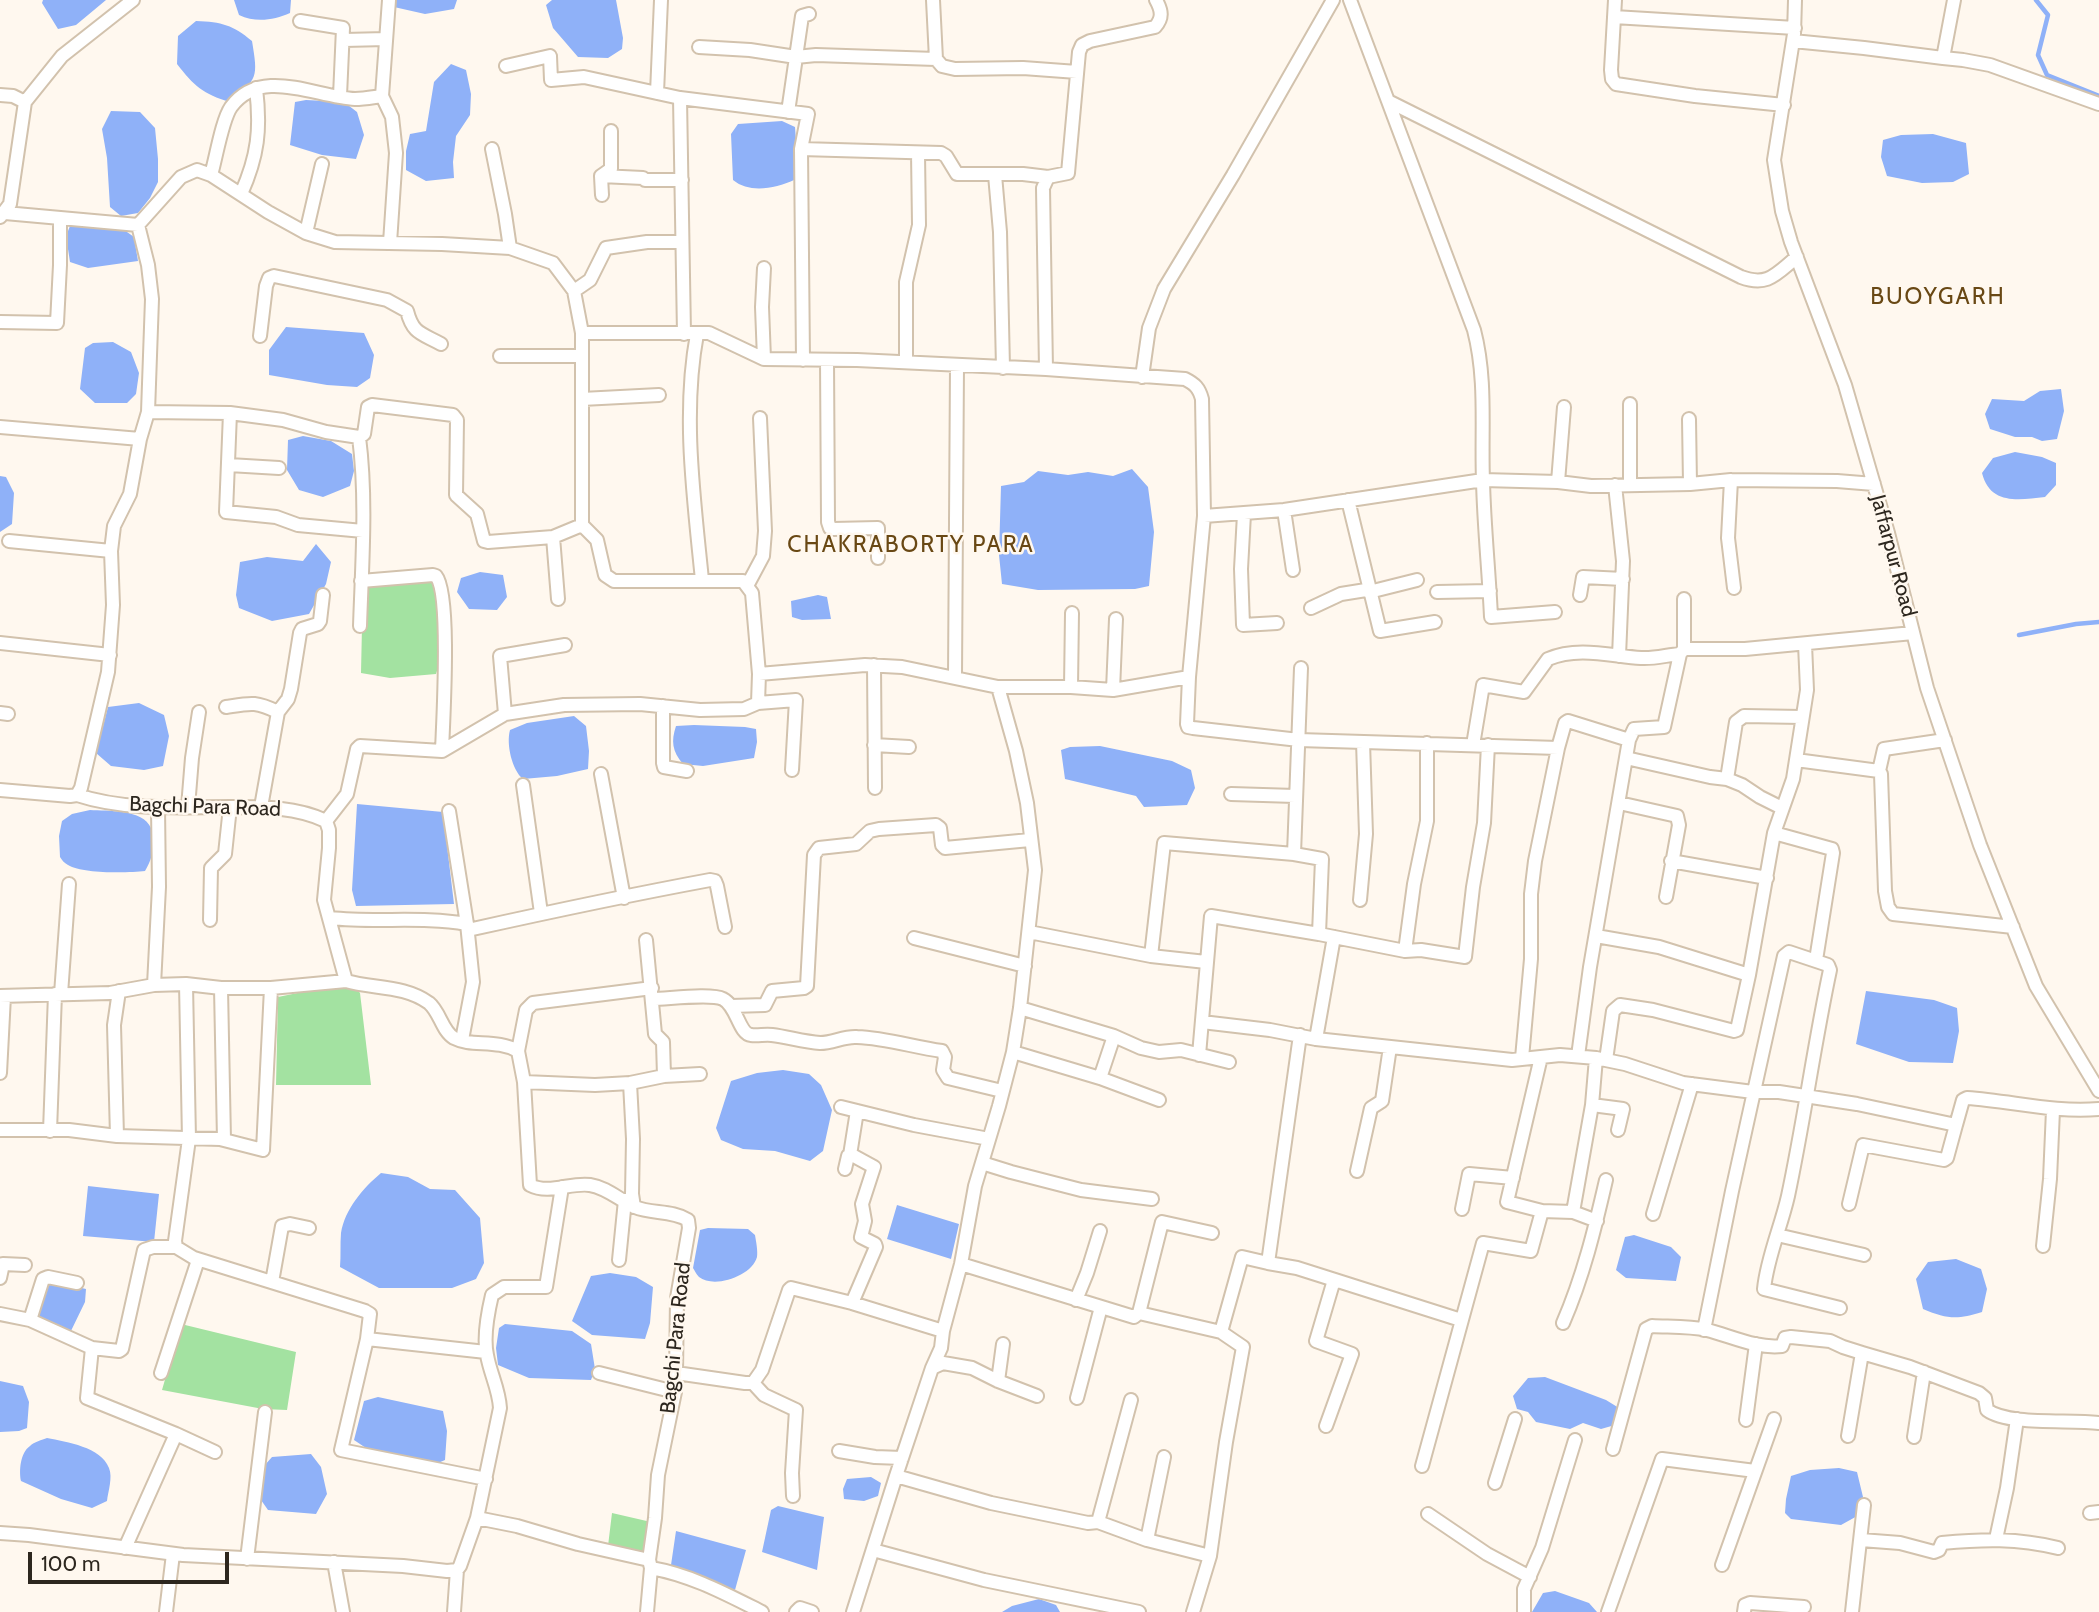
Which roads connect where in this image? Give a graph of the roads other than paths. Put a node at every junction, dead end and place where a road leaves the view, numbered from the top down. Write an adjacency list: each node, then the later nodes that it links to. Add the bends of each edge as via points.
1 (133, 0): 31 (street, via 62,56)
2 (389, 0): 16 (street)
3 (661, 0): 25 (street)
4 (933, 0): 21 (street)
5 (1156, 0): 23 (street, via 1161,20 1155,27 1082,45)
6 (1333, 0): 71 (street, via 1164,289 1149,328)
7 (1350, 0): 30 (street)
8 (1615, 0): 12 (street)
9 (1795, 0): 14 (street, Jaffarpur Road)
10 (1954, 0): 20 (street)
11 (809, 14): 19 (street, via 802,16)
12 (1614, 17): 14 (street); 33 (street, via 1611,70 1616,83)
13 (300, 21): 15 (street, via 343,28)
14 (1795, 27): 17 (street, Jaffarpur Road)
15 (344, 40): 16 (street); 27 (street)
16 (386, 40): 28 (street)
17 (1793, 41): 20 (street); 33 (street, Jaffarpur Road)
18 (699, 47): 19 (street)
19 (796, 57): 21 (street); 34 (street)
20 (1943, 58): 32 (street, via 1990,65)
21 (936, 59): 23 (street, via 955,69)
22 (506, 66): 25 (street, via 550,56 551,80 584,77)
23 (1077, 72): 43 (street, via 1068,173)
24 (256, 88): 27 (street, via 291,87); 40 (street, via 232,106); 45 (street, via 255,155)
25 (657, 93): 29 (street)
26 (0, 95): 31 (street)
27 (340, 96): 28 (street)
28 (382, 96): 52 (street, via 392,117 396,153)
29 (680, 98): 34 (street); 44 (street)
30 (1388, 101): 54 (street, via 1741,277 1765,281); 85 (street, via 1474,330 1484,399)
31 (25, 102): 47 (street, via 9,204)
32 (2099, 104)
33 (1784, 105): 54 (street, Jaffarpur Road, via 1774,160 1782,212)
34 (788, 112): 37 (street, via 808,114)
35 (611, 131): 42 (street, via 611,169)
36 (492, 149): 53 (street)
37 (801, 149): 38 (street); 65 (street)
38 (918, 153): 41 (street, via 944,154 957,174); 67 (street, via 919,225 906,282)
39 (322, 164): 50 (street)
40 (211, 175): 45 (street); 49 (street, via 197,170 181,177)
41 (995, 175): 43 (street); 69 (street)
42 (601, 176): 44 (street); 46 (street)
43 (1048, 177): 70 (street, via 1043,188)
44 (682, 180): 51 (street)
45 (241, 194): 50 (street)
46 (601, 195)
47 (3, 215): 48 (street)
48 (60, 218): 49 (street); 57 (street, via 57,323)
49 (138, 225): 76 (street, via 152,299)
50 (306, 233): 52 (street, via 335,243)
51 (682, 242): 56 (street, via 606,248 590,280); 59 (street)
52 (390, 243): 53 (street)
53 (510, 248): 56 (street, via 553,263)
54 (1797, 257): 89 (street, Jaffarpur Road, via 1845,385)
55 (764, 268): 64 (street)
56 (574, 291): 58 (street)
57 (0, 322)
58 (582, 333): 59 (street); 63 (street)
59 (691, 334): 64 (street, via 709,333); 104 (street, via 692,468)
60 (260, 336): 61 (street, via 266,286 274,276 387,300 407,311 414,330)
61 (441, 344)
62 (500, 356): 63 (street)
63 (582, 356): 73 (street)
64 (764, 359): 65 (street)
65 (803, 360): 66 (street)
66 (827, 360): 67 (street); 101 (street, via 828,522 833,529 878,528)
67 (906, 362): 68 (street)
68 (957, 366): 69 (street); 133 (street)
69 (1003, 368): 70 (street)
70 (1045, 369): 71 (street)
71 (1142, 377): 95 (street, via 1185,379 1199,390)
72 (659, 395): 73 (street)
73 (582, 399): 96 (street)
74 (1630, 404): 91 (street)
75 (1564, 407): 87 (street)
76 (148, 412): 77 (street); 82 (street)
77 (230, 413): 81 (street); 83 (street)
78 (760, 418): 107 (street, via 765,531 763,556)
79 (1689, 419): 88 (street)
80 (0, 427): 82 (street)
81 (359, 438): 97 (street); 98 (street, via 372,405 456,417 455,491 477,514 484,541)
82 (140, 439): 100 (street, via 130,494 114,526)
83 (229, 465): 84 (street); 97 (street, via 226,512)
84 (279, 468)
85 (1483, 480): 87 (street); 92 (street); 109 (street)
86 (1731, 480): 88 (street); 89 (street); 108 (street, via 1728,538)
87 (1558, 482): 90 (street)
88 (1690, 484): 91 (street)
89 (1874, 484): 123 (street, Jaffarpur Road)
90 (1615, 485): 91 (street); 103 (street)
91 (1630, 485)
92 (1348, 500): 93 (street); 110 (street)
93 (1283, 510): 94 (street); 102 (street)
94 (1244, 514): 95 (street); 121 (street, via 1243,625)
95 (1204, 516): 134 (street)
96 (582, 525): 98 (street); 104 (street, via 597,540 609,579)
97 (363, 531): 106 (street)
98 (553, 537): 114 (street)
99 (9, 541): 100 (street)
100 (111, 551): 128 (street)
101 (878, 558)
102 (1293, 570)
103 (1623, 579): 113 (street, via 1583,578); 129 (street)
104 (702, 580): 107 (street, via 743,581)
105 (1417, 580): 110 (street)
106 (361, 581): 122 (street); 155 (street, via 433,575 441,583 445,620)
107 (747, 586): 132 (street, via 752,593)
108 (1734, 588)
109 (1490, 591): 111 (street); 117 (street, via 1491,617)
110 (1369, 592): 116 (street, via 1341,594); 120 (street, via 1380,631)
111 (1437, 592)
112 (324, 595): 142 (street, via 320,621 300,633 291,689)
113 (1580, 595)
114 (558, 599)
115 (1684, 599): 127 (street)
116 (1311, 608)
117 (1555, 612)
118 (1072, 613): 136 (street)
119 (1116, 619): 137 (street)
120 (1435, 622)
121 (1277, 623)
122 (360, 626)
123 (1913, 633): 125 (street); 147 (street, Jaffarpur Road)
124 (0, 643): 128 (street)
125 (1805, 644): 127 (street); 144 (street, via 1807,690)
126 (565, 645): 143 (street, via 500,656)
127 (1682, 651): 129 (street, via 1645,659); 146 (street, via 1664,727 1634,729)
128 (110, 655): 167 (street)
129 (1619, 656): 150 (street, via 1578,653 1553,657 1523,692 1483,685)
130 (874, 665): 132 (street); 133 (street); 152 (street)
131 (1301, 668): 145 (street)
132 (759, 674): 138 (street)
133 (955, 677): 135 (street)
134 (1189, 677): 137 (street); 145 (street, via 1188,727)
135 (998, 687): 136 (street); 178 (street, via 1027,803)
136 (1071, 687): 137 (street)
137 (1113, 690)
138 (758, 704): 139 (street, via 744,709 700,710); 159 (street, via 796,700)
139 (663, 706): 143 (street, via 564,705); 158 (street, via 664,767)
140 (226, 707): 142 (street, via 263,704)
141 (199, 712): 171 (street)
142 (278, 712): 173 (street)
143 (505, 713): 155 (street)
144 (1802, 717): 157 (street); 162 (street, via 1739,718)
145 (1299, 740): 148 (street); 168 (street)
146 (1629, 740): 154 (street, via 1569,720); 156 (street)
147 (1945, 740): 160 (street, via 1884,749); 190 (street, Jaffarpur Road)
148 (1363, 742): 149 (street); 185 (street, via 1366,834)
149 (1427, 743): 150 (street); 198 (street, via 1427,821)
150 (1473, 745): 151 (street)
151 (1488, 745): 154 (street); 198 (street, via 1484,823 1465,957)
152 (874, 746): 153 (street); 164 (street)
153 (909, 747)
154 (1558, 748): 226 (street, via 1531,894 1531,959)
155 (442, 751): 176 (street, via 360,746 347,794)
156 (1626, 758): 162 (street); 169 (street)
157 (1796, 760): 160 (street); 174 (street)
158 (687, 771)
159 (792, 771)
160 (1879, 771): 190 (street, via 1890,911 1898,916)
161 (601, 774): 184 (street)
162 (1727, 779): 174 (street)
163 (523, 785): 186 (street)
164 (875, 789)
165 (0, 790): 167 (street, Bagchi Para Road)
166 (1231, 794): 168 (street)
167 (77, 795): 170 (street, Bagchi Para Road)
168 (1295, 796): 179 (street)
169 (1619, 803): 180 (street, via 1677,816); 194 (street)
170 (158, 807): 171 (street, Bagchi Para Road); 206 (street)
171 (188, 807): 172 (street, Bagchi Para Road)
172 (230, 807): 173 (street, Bagchi Para Road); 188 (street, via 225,854 211,868)
173 (261, 807): 176 (street, Bagchi Para Road)
174 (1782, 808): 177 (street)
175 (449, 811): 189 (street)
176 (326, 821): 187 (street, via 324,900)
177 (1774, 833): 181 (street); 200 (street, via 1832,849)
178 (1030, 840): 192 (street, via 1035,870); 213 (street, via 945,848 936,825 878,829 856,844 819,848 814,855 807,986 772,991 765,1005)
179 (1293, 854): 193 (street, via 1322,859); 199 (street, via 1164,843)
180 (1671, 861): 181 (street); 183 (street)
181 (1767, 878): 203 (street)
182 (69, 884): 211 (street)
183 (1666, 897)
184 (624, 898): 186 (street); 191 (street, via 715,881)
185 (1360, 900)
186 (541, 913): 189 (street)
187 (330, 918): 189 (street, via 441,919); 204 (street)
188 (210, 920)
189 (468, 927): 219 (street, via 473,982)
190 (2013, 927): 237 (street, Jaffarpur Road, via 2041,995)
191 (725, 928)
192 (1029, 932): 199 (street); 202 (street)
193 (1319, 934): 195 (street); 201 (street, via 1211,916)
194 (1596, 936): 203 (street, via 1659,947); 224 (street)
195 (1334, 937): 198 (street); 218 (street)
196 (914, 938): 202 (street)
197 (646, 940): 210 (street)
198 (1405, 951)
199 (1151, 957): 201 (street)
200 (1816, 960): 238 (street, via 1793,953 1784,956); 239 (street, via 1830,970)
201 (1206, 962): 215 (street)
202 (1025, 965): 214 (street)
203 (1749, 975): 227 (street, via 1736,1031 1620,1005 1613,1011)
204 (346, 981): 208 (street); 219 (street, via 404,990 427,1001 449,1033)
205 (186, 984): 206 (street); 207 (street); 251 (street)
206 (153, 985): 209 (street)
207 (221, 988): 208 (street); 253 (street)
208 (271, 988): 253 (street, via 263,1150)
209 (119, 991): 211 (street); 250 (street, via 114,1025)
210 (652, 993): 213 (street, via 713,997); 221 (street, via 533,1003 526,1010); 231 (street, via 655,1034 663,1042)
211 (58, 994): 212 (street); 249 (street)
212 (2, 996): 229 (street)
213 (731, 1006): 236 (street, via 746,1034 818,1043 853,1036 942,1051 948,1078)
214 (1020, 1008): 217 (street); 222 (street)
215 (1202, 1023): 216 (street); 223 (street)
216 (1300, 1035): 218 (street); 278 (street)
217 (1114, 1036): 223 (street, via 1150,1050); 232 (street)
218 (1316, 1039): 220 (street)
219 (462, 1040): 221 (street)
220 (1390, 1047): 226 (street); 257 (street, via 1382,1101 1371,1108)
221 (517, 1051): 233 (street, Bagchi Para Road)
222 (1013, 1052): 232 (street); 236 (street)
223 (1199, 1055): 228 (street)
224 (1578, 1056): 225 (street); 227 (street)
225 (1541, 1057): 226 (street); 258 (street)
226 (1522, 1058)
227 (1601, 1059): 235 (street); 241 (street)
228 (1229, 1062)
229 (0, 1073)
230 (700, 1074): 231 (street)
231 (664, 1076): 234 (street)
232 (1100, 1078): 240 (street)
233 (524, 1082): 234 (street); 260 (street, Bagchi Para Road, via 530,1185)
234 (630, 1083): 262 (street)
235 (1692, 1084): 238 (street); 267 (street)
236 (1002, 1091): 252 (street)
237 (2099, 1091)
238 (1753, 1092): 239 (street); 294 (street)
239 (1807, 1098): 246 (street); 272 (street)
240 (1159, 1100)
241 (1592, 1105): 248 (street, via 1623,1108); 266 (street)
242 (841, 1107): 245 (street)
243 (2099, 1109): 244 (street)
244 (2053, 1110): 246 (street, via 1967,1098); 273 (street)
245 (857, 1111): 252 (street); 254 (street)
246 (1956, 1125): 263 (street, via 1945,1160 1863,1145)
247 (0, 1130): 249 (street)
248 (1618, 1130)
249 (50, 1131): 250 (street)
250 (117, 1136): 251 (street)
251 (189, 1139): 253 (street); 274 (street)
252 (989, 1139): 255 (street)
253 (224, 1140)
254 (850, 1155): 256 (street); 286 (street, via 874,1167 862,1204 865,1221 861,1237 876,1245)
255 (982, 1163): 261 (street, via 1081,1190); 279 (street)
256 (845, 1168)
257 (1357, 1171)
258 (1513, 1178): 264 (street, via 1469,1174); 265 (street, via 1507,1202)
259 (1606, 1180): 268 (street)
260 (562, 1187): 262 (street, Bagchi Para Road, via 592,1185); 301 (street, via 547,1285 504,1287 492,1295)
261 (1152, 1199)
262 (629, 1203): 277 (street); 307 (street, Bagchi Para Road, via 685,1217 689,1224 677,1298)
263 (1849, 1204)
264 (1462, 1209)
265 (1542, 1211): 266 (street); 292 (street, via 1531,1251 1483,1243)
266 (1573, 1212): 268 (street)
267 (1653, 1214)
268 (1597, 1221): 293 (street)
269 (309, 1228): 283 (street, via 282,1226)
270 (1100, 1231): 285 (street)
271 (1212, 1233): 289 (street, via 1162,1222)
272 (1777, 1235): 275 (street); 288 (street, via 1764,1289)
273 (2043, 1246)
274 (176, 1247): 276 (street); 300 (street, via 144,1250 122,1349)
275 (1864, 1255)
276 (198, 1260): 283 (street); 305 (street)
277 (619, 1260)
278 (1268, 1263): 282 (street); 296 (street, via 1242,1256)
279 (961, 1264): 285 (street); 295 (street)
280 (25, 1265): 281 (street, via 3,1264)
281 (0, 1278)
282 (1334, 1280): 292 (street); 320 (street, via 1317,1341 1352,1354)
283 (272, 1282): 297 (street, via 370,1314)
284 (77, 1283): 291 (street, via 43,1279)
285 (1076, 1300): 287 (street)
286 (852, 1303): 295 (street); 309 (street, via 789,1290 762,1370)
287 (1101, 1307): 289 (street, via 1134,1317); 312 (street)
288 (1840, 1308)
289 (1139, 1313): 296 (street)
290 (0, 1314): 291 (street)
291 (30, 1320): 300 (street)
292 (1461, 1320): 330 (street)
293 (1563, 1322)
294 (1704, 1329): 299 (street); 325 (street, via 1648,1326)
295 (943, 1331): 303 (street)
296 (1221, 1332): 348 (street, via 1241,1344 1243,1351)
297 (366, 1339): 301 (street); 333 (street, via 341,1450)
298 (1003, 1344): 308 (street)
299 (1756, 1344): 302 (street, via 1780,1347 1788,1337 1808,1338); 318 (street)
300 (92, 1348): 321 (street, via 87,1398)
301 (486, 1352): 333 (street, via 500,1408)
302 (1863, 1353): 304 (street); 322 (street)
303 (932, 1368): 308 (street, via 943,1363 972,1368); 329 (street)
304 (1924, 1372): 317 (street, via 1979,1393 1989,1412); 323 (street)
305 (161, 1373)
306 (599, 1373): 310 (street)
307 (676, 1373): 309 (street); 310 (street, Bagchi Para Road)
308 (998, 1381): 311 (street)
309 (753, 1382): 335 (street, via 764,1395 796,1410)
310 (674, 1392): 351 (street, Bagchi Para Road, via 658,1475)
311 (1037, 1396)
312 (1077, 1398)
313 (1131, 1401): 339 (street)
314 (265, 1412): 349 (street)
315 (1515, 1419): 334 (street)
316 (1774, 1419): 331 (street)
317 (2017, 1419): 319 (street); 342 (street)
318 (1746, 1420)
319 (2099, 1423)
320 (1326, 1426)
321 (176, 1434): 327 (street); 344 (street)
322 (1848, 1436)
323 (1914, 1437)
324 (1575, 1440): 354 (street)
325 (1613, 1449)
326 (839, 1451): 329 (street)
327 (215, 1452)
328 (1164, 1457): 343 (street)
329 (902, 1458): 332 (street)
330 (1422, 1466)
331 (1755, 1471): 352 (street); 367 (street, via 1662,1459)
332 (895, 1476): 339 (street, via 991,1503); 346 (street)
333 (486, 1479): 338 (street)
334 (1495, 1483)
335 (793, 1496)
336 (1864, 1505): 341 (street)
337 (1428, 1514): 354 (street)
338 (477, 1518): 351 (street); 353 (street)
339 (1098, 1522): 343 (street)
340 (0, 1533): 344 (street)
341 (1861, 1539): 342 (street, via 1934,1552 1942,1543); 369 (street)
342 (1996, 1539): 345 (street)
343 (1147, 1540): 348 (street)
344 (125, 1548): 347 (street)
345 (2058, 1548)
346 (873, 1550): 363 (street); 364 (street, via 984,1580)
347 (173, 1554): 349 (street); 357 (street)
348 (1210, 1556): 365 (street)
349 (247, 1559): 350 (street)
350 (334, 1562): 353 (street, via 447,1572); 358 (street)
351 (650, 1564): 359 (street, Bagchi Para Road); 360 (street, via 718,1589)
352 (1722, 1565)
353 (458, 1568): 356 (street)
354 (1530, 1577): 366 (street, via 1524,1589)
355 (1804, 1607): 368 (street, via 1750,1603)
356 (456, 1611)
357 (166, 1612)
358 (343, 1612)
359 (647, 1612)
360 (762, 1612)
361 (796, 1612): 362 (street, via 800,1608)
362 (812, 1612)
363 (853, 1612)
364 (1139, 1612)
365 (1194, 1612)
366 (1524, 1612)
367 (1608, 1612)
368 (1744, 1612)
369 (1852, 1612)

